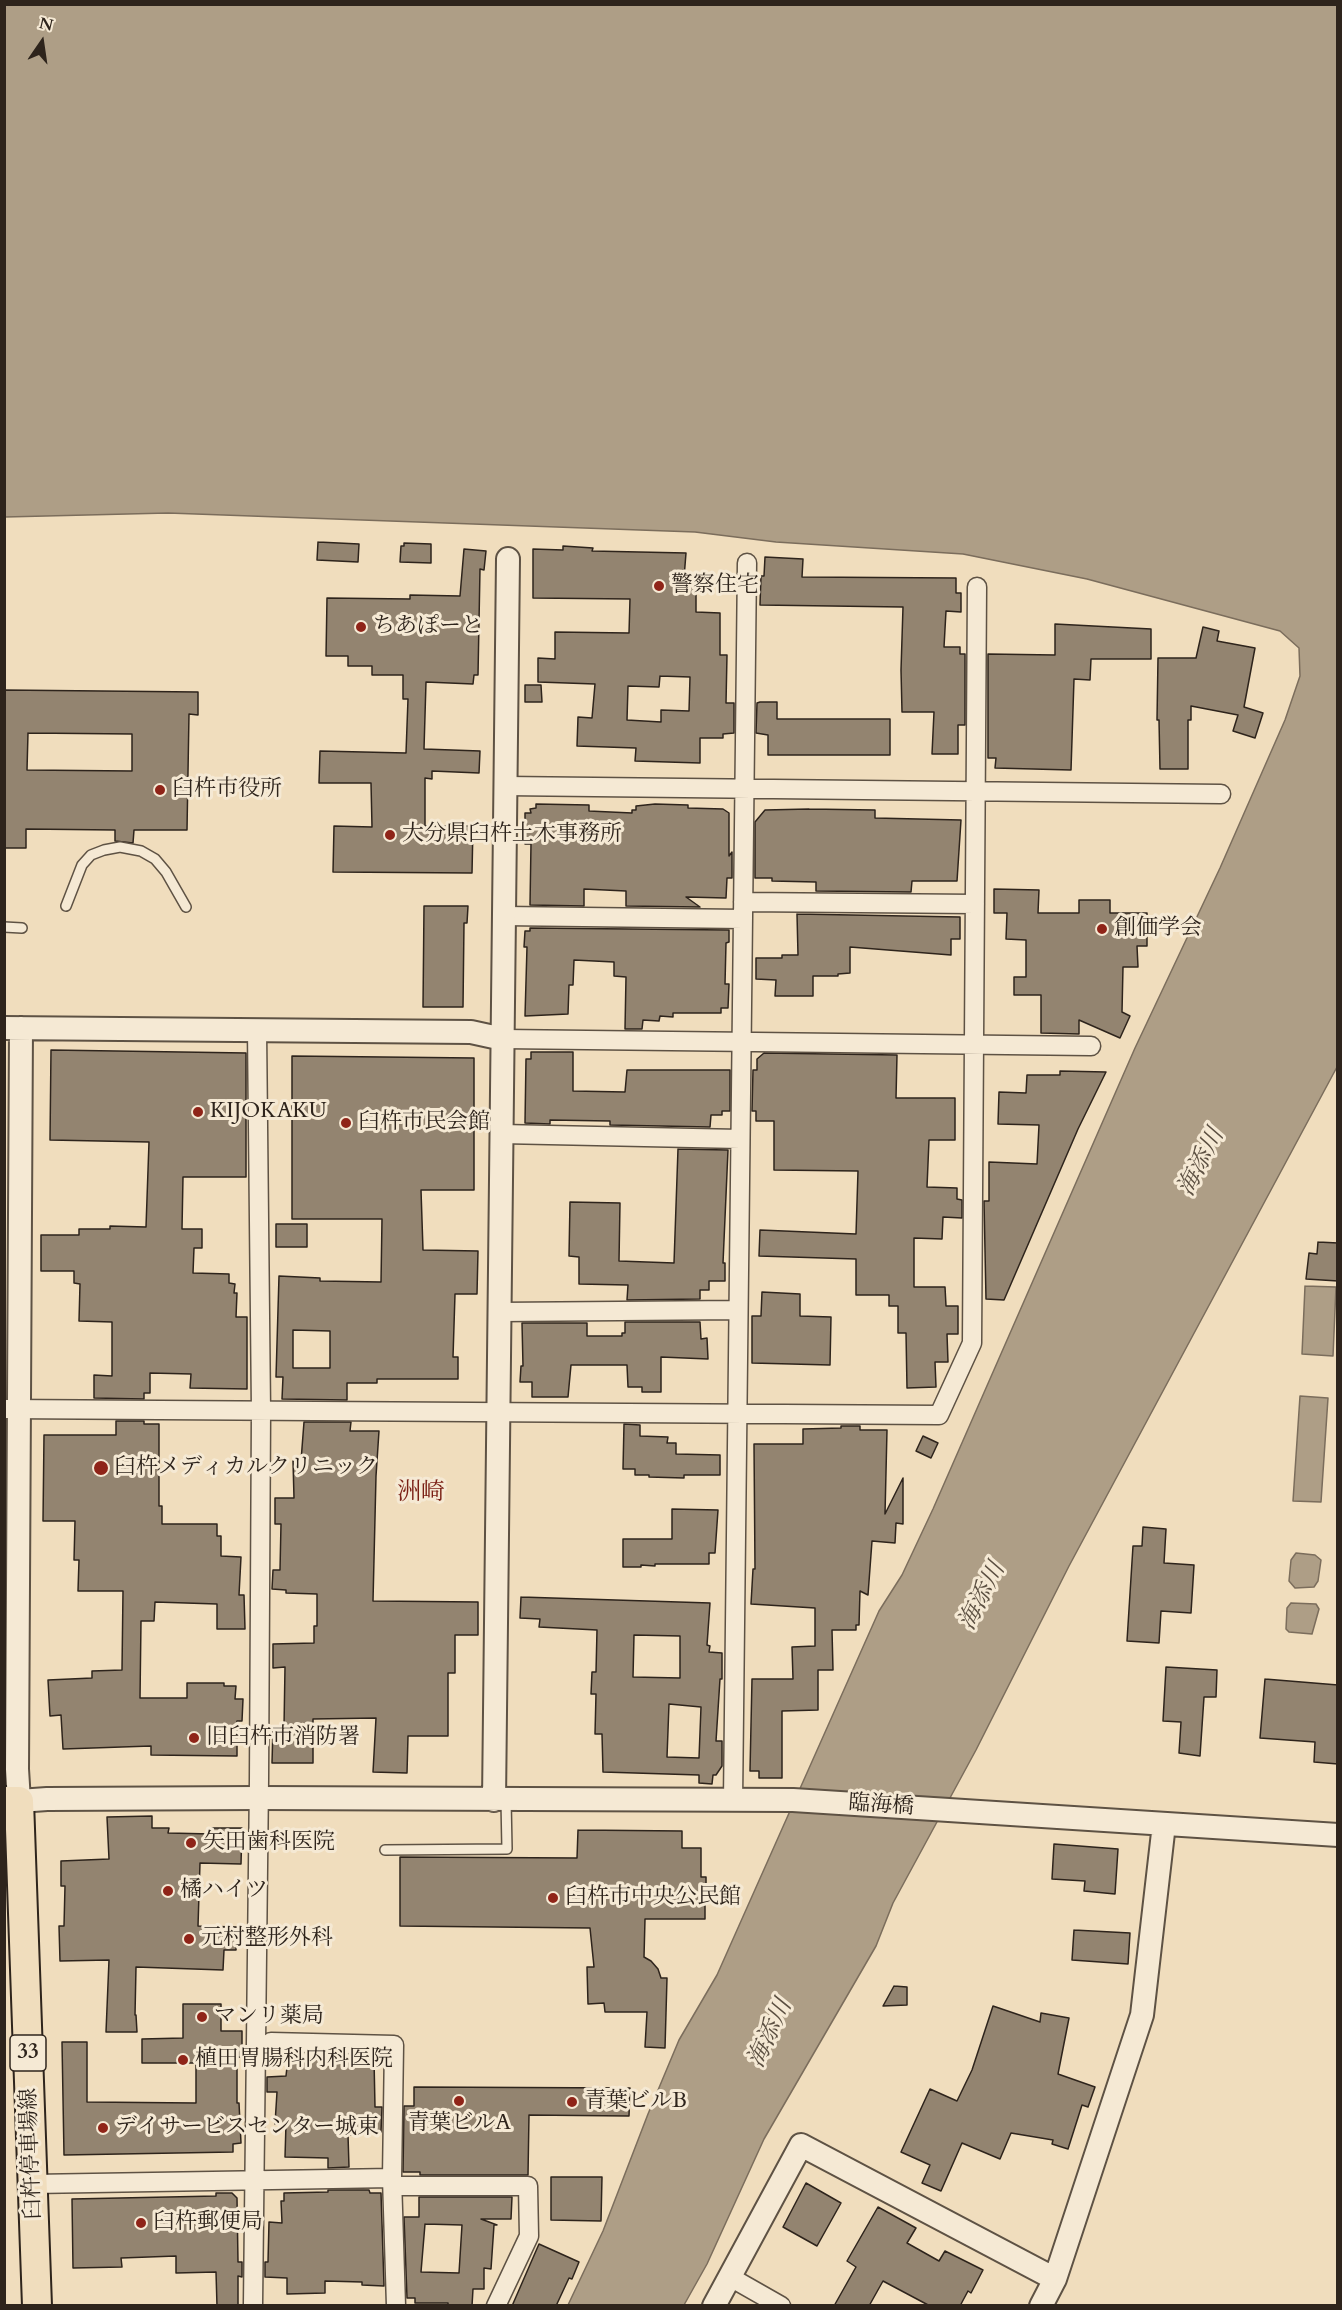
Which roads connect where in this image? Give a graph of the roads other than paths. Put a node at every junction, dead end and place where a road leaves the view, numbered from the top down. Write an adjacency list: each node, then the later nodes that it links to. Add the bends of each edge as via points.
1 (508, 559): 4 (street)
2 (747, 563): 5 (street)
3 (977, 587): 6 (street)
4 (505, 786): 5 (street); 12 (street)
5 (744, 789): 6 (street); 11 (street)
6 (976, 791): 7 (street); 8 (street)
7 (1221, 794)
8 (975, 904): 11 (street); 19 (street)
9 (66, 906): 10 (lane, via 82,865 91,855 120,847 141,851 155,859)
10 (186, 907)
11 (743, 910): 12 (street); 18 (street)
12 (504, 916): 17 (street)
13 (4, 927): 14 (lane)
14 (22, 928)
15 (13, 1028): 16 (street); 25 (street)
16 (257, 1030): 17 (street, via 471,1032); 26 (street)
17 (502, 1039): 18 (street); 21 (street)
18 (741, 1042): 19 (street); 22 (street)
19 (974, 1045): 20 (street); 28 (street, via 972,1343 939,1415)
20 (1091, 1046)
21 (501, 1134): 22 (street); 24 (street)
22 (740, 1139): 23 (street)
23 (738, 1310): 24 (street); 28 (street)
24 (500, 1312): 27 (street)
25 (12, 1409): 26 (street); 32 (street, via 17,1769)
26 (261, 1411): 27 (street); 29 (street)
27 (498, 1412): 28 (street); 30 (street)
28 (737, 1414): 31 (street)
29 (259, 1798): 30 (street, 臨海橋); 32 (street, 臨海橋); 37 (street)
30 (500, 1800): 31 (street, 臨海橋); 35 (lane, via 507,1849)
31 (734, 1800): 33 (street, 臨海橋, via 793,1800)
32 (12, 1801): 39 (main road, 臼杵停車場線 / 33)
33 (1164, 1824): 34 (street, 臨海橋); 41 (street, via 1142,2015)
34 (1338, 1835)
35 (385, 1850)
36 (272, 2043): 38 (street, via 394,2045)
37 (255, 2180): 38 (street); 39 (street); 42 (street)
38 (392, 2182): 44 (street); 45 (street, via 528,2186 529,2236)
39 (33, 2184): 43 (main road, 臼杵停車場線 / 33)
40 (730, 2277): 41 (street, via 801,2145); 46 (street); 47 (street)
41 (1055, 2279): 48 (street)
42 (253, 2304)
43 (37, 2306)
44 (396, 2306)
45 (496, 2306)
46 (714, 2306)
47 (781, 2306)
48 (1041, 2306)

